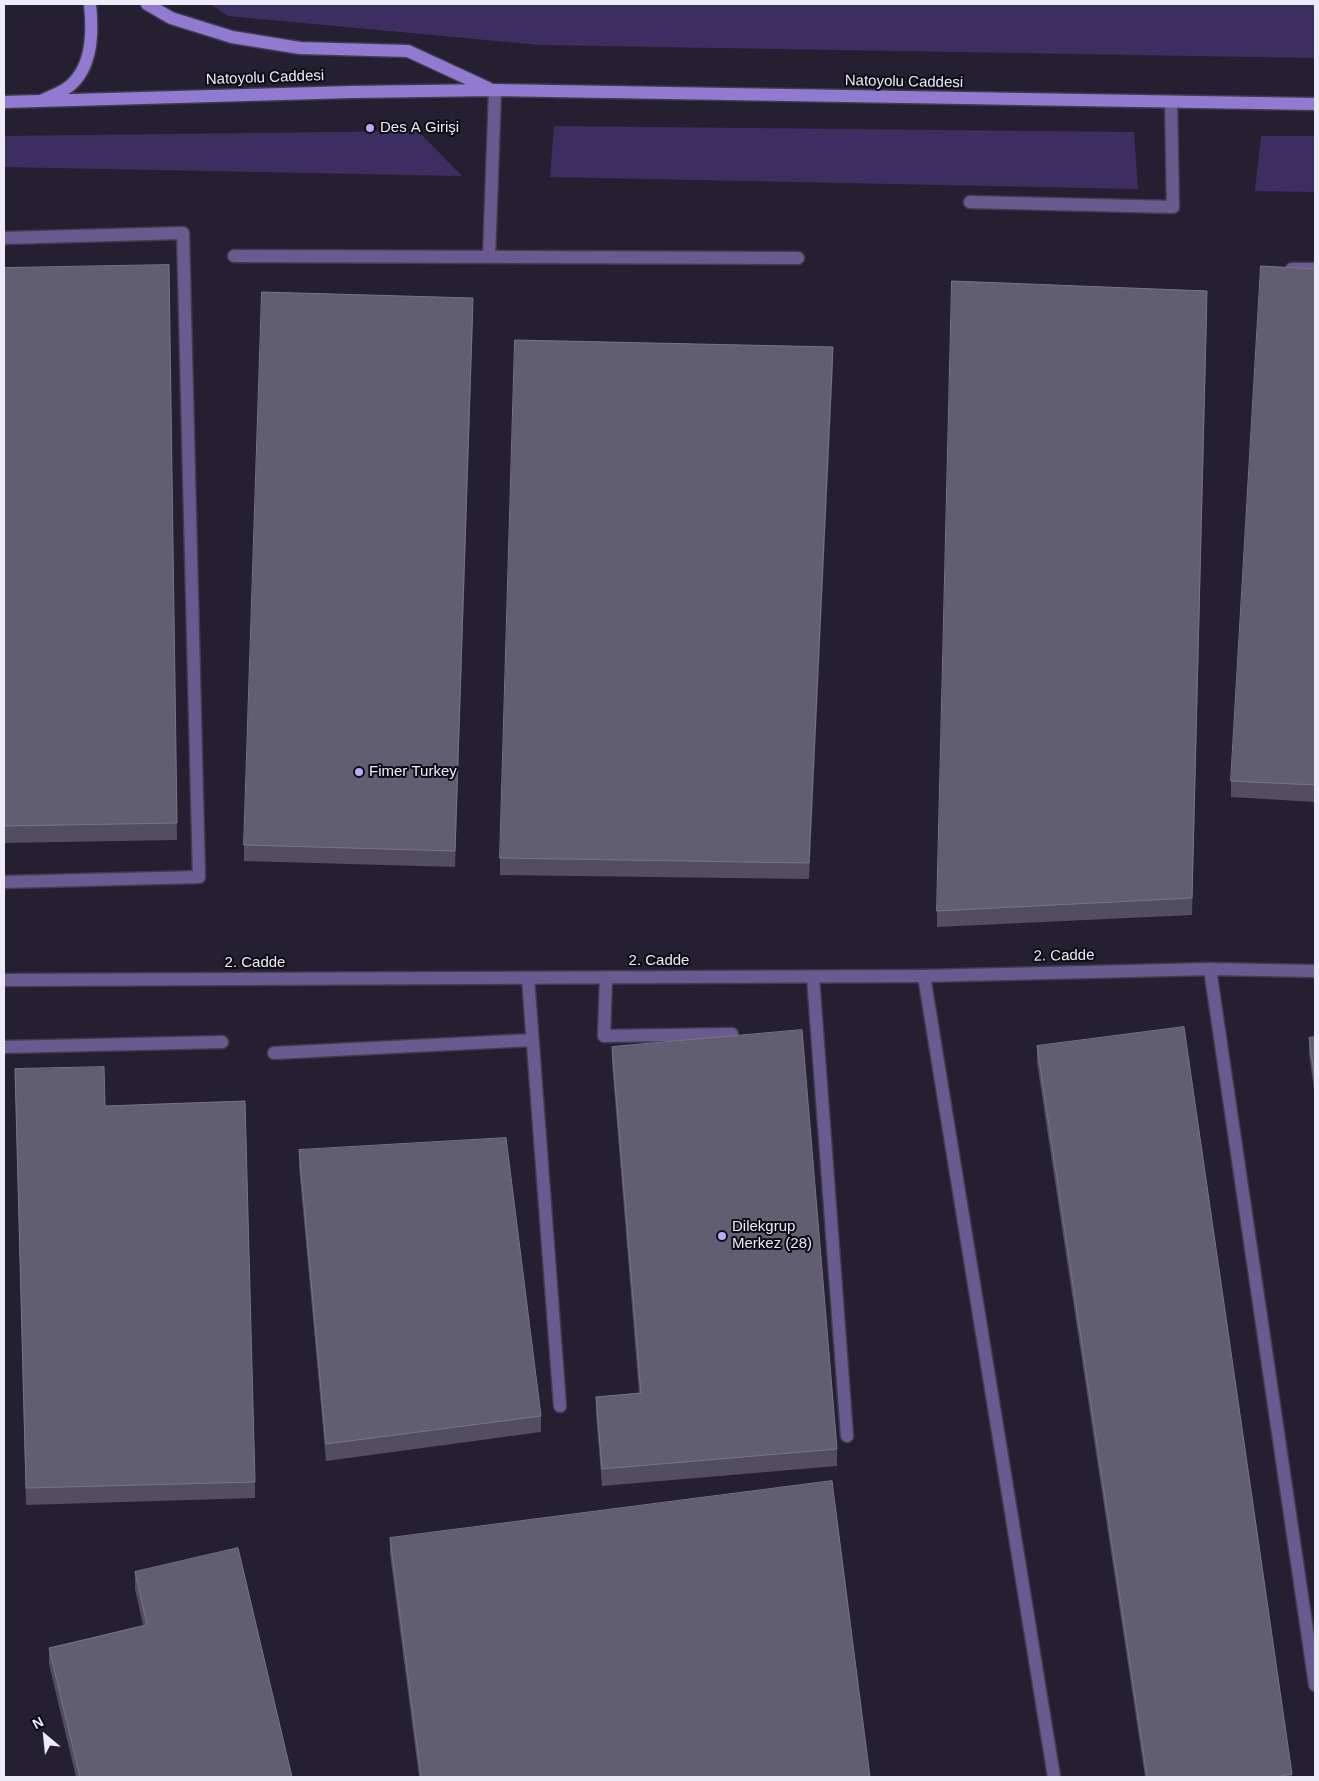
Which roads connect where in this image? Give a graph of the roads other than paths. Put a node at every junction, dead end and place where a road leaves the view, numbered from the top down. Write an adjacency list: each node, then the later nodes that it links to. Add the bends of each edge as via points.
1 (90, 4): 5 (main road, Natoyolu Caddesi, via 90,49 82,72 66,89)
2 (147, 4): 3 (main road, Natoyolu Caddesi, via 171,18 232,36 300,48 408,52)
3 (494, 91): 5 (main road, Natoyolu Caddesi); 6 (main road, Natoyolu Caddesi); 11 (street)
4 (4, 102): 5 (main road, Natoyolu Caddesi)
5 (38, 102)
6 (1171, 102): 7 (main road, Natoyolu Caddesi); 8 (street, via 1173,207)
7 (1315, 104)
8 (970, 202)
9 (4, 238): 15 (street, via 183,232 199,878)
10 (234, 256): 11 (street)
11 (489, 257): 12 (street)
12 (798, 258)
13 (1281, 269): 14 (street)
14 (1315, 269)
15 (4, 882)
16 (1210, 969): 17 (street, 2. Cadde); 18 (street, 2. Cadde); 30 (street)
17 (1315, 970)
18 (924, 976): 19 (street, 2. Cadde); 31 (street)
19 (813, 977): 21 (street, 2. Cadde); 29 (street)
20 (528, 978): 21 (street, 2. Cadde); 22 (street, 2. Cadde); 24 (street)
21 (606, 978): 23 (street, via 604,1036)
22 (4, 980)
23 (732, 1034)
24 (532, 1040): 27 (street); 28 (street)
25 (222, 1042): 26 (street)
26 (4, 1047)
27 (274, 1053)
28 (560, 1406)
29 (847, 1436)
30 (1315, 1685)
31 (1054, 1777)

